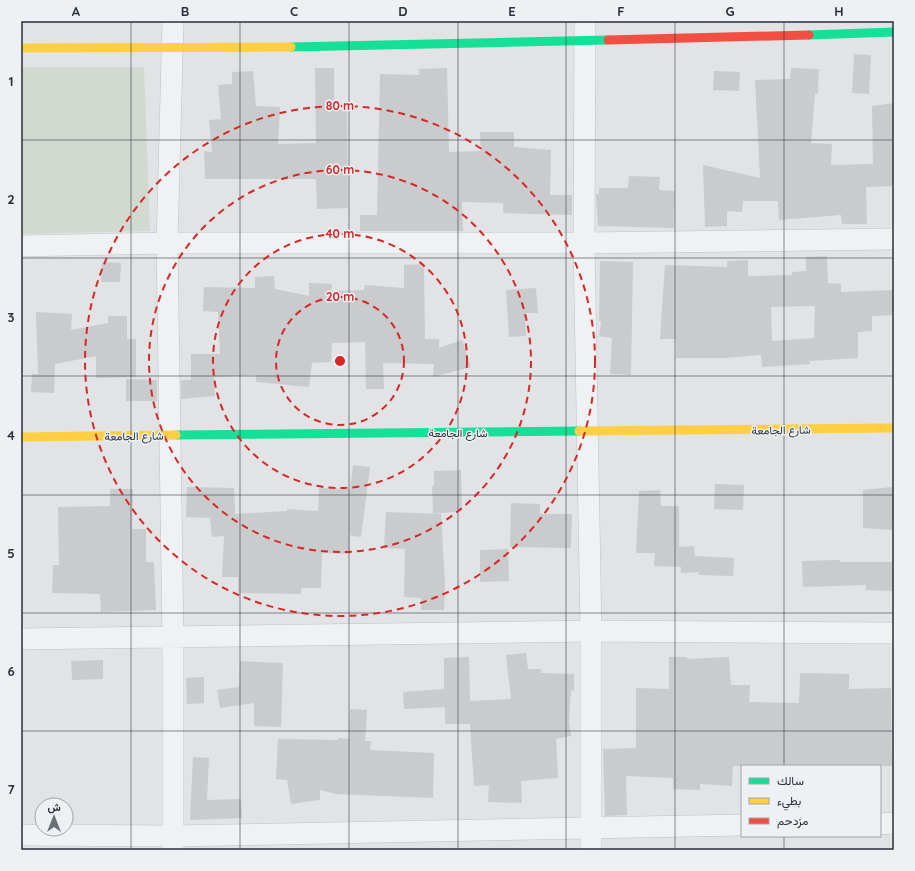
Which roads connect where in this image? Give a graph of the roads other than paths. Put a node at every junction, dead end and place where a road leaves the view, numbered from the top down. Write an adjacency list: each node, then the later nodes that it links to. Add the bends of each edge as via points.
1 (173, 21): 5 (street)
2 (585, 31): 3 (street); 5 (street); 8 (street)
3 (894, 32)
4 (21, 48): 5 (street)
5 (173, 49): 7 (street)
6 (894, 239): 8 (street)
7 (167, 243): 8 (street); 9 (street); 12 (street)
8 (584, 243): 11 (street)
9 (21, 246)
10 (894, 428): 11 (street, شارع الجامعة)
11 (588, 433): 12 (street, شارع الجامعة); 14 (street)
12 (169, 435): 13 (street, شارع الجامعة); 16 (street)
13 (21, 437)
14 (591, 631): 15 (street); 16 (street); 21 (street)
15 (894, 633)
16 (173, 638): 17 (street); 23 (street)
17 (21, 639)
18 (881, 824): 19 (street)
19 (894, 824)
20 (741, 825): 21 (street)
21 (592, 827): 23 (street); 24 (street)
22 (21, 835): 23 (street)
23 (173, 843)
24 (592, 850)

